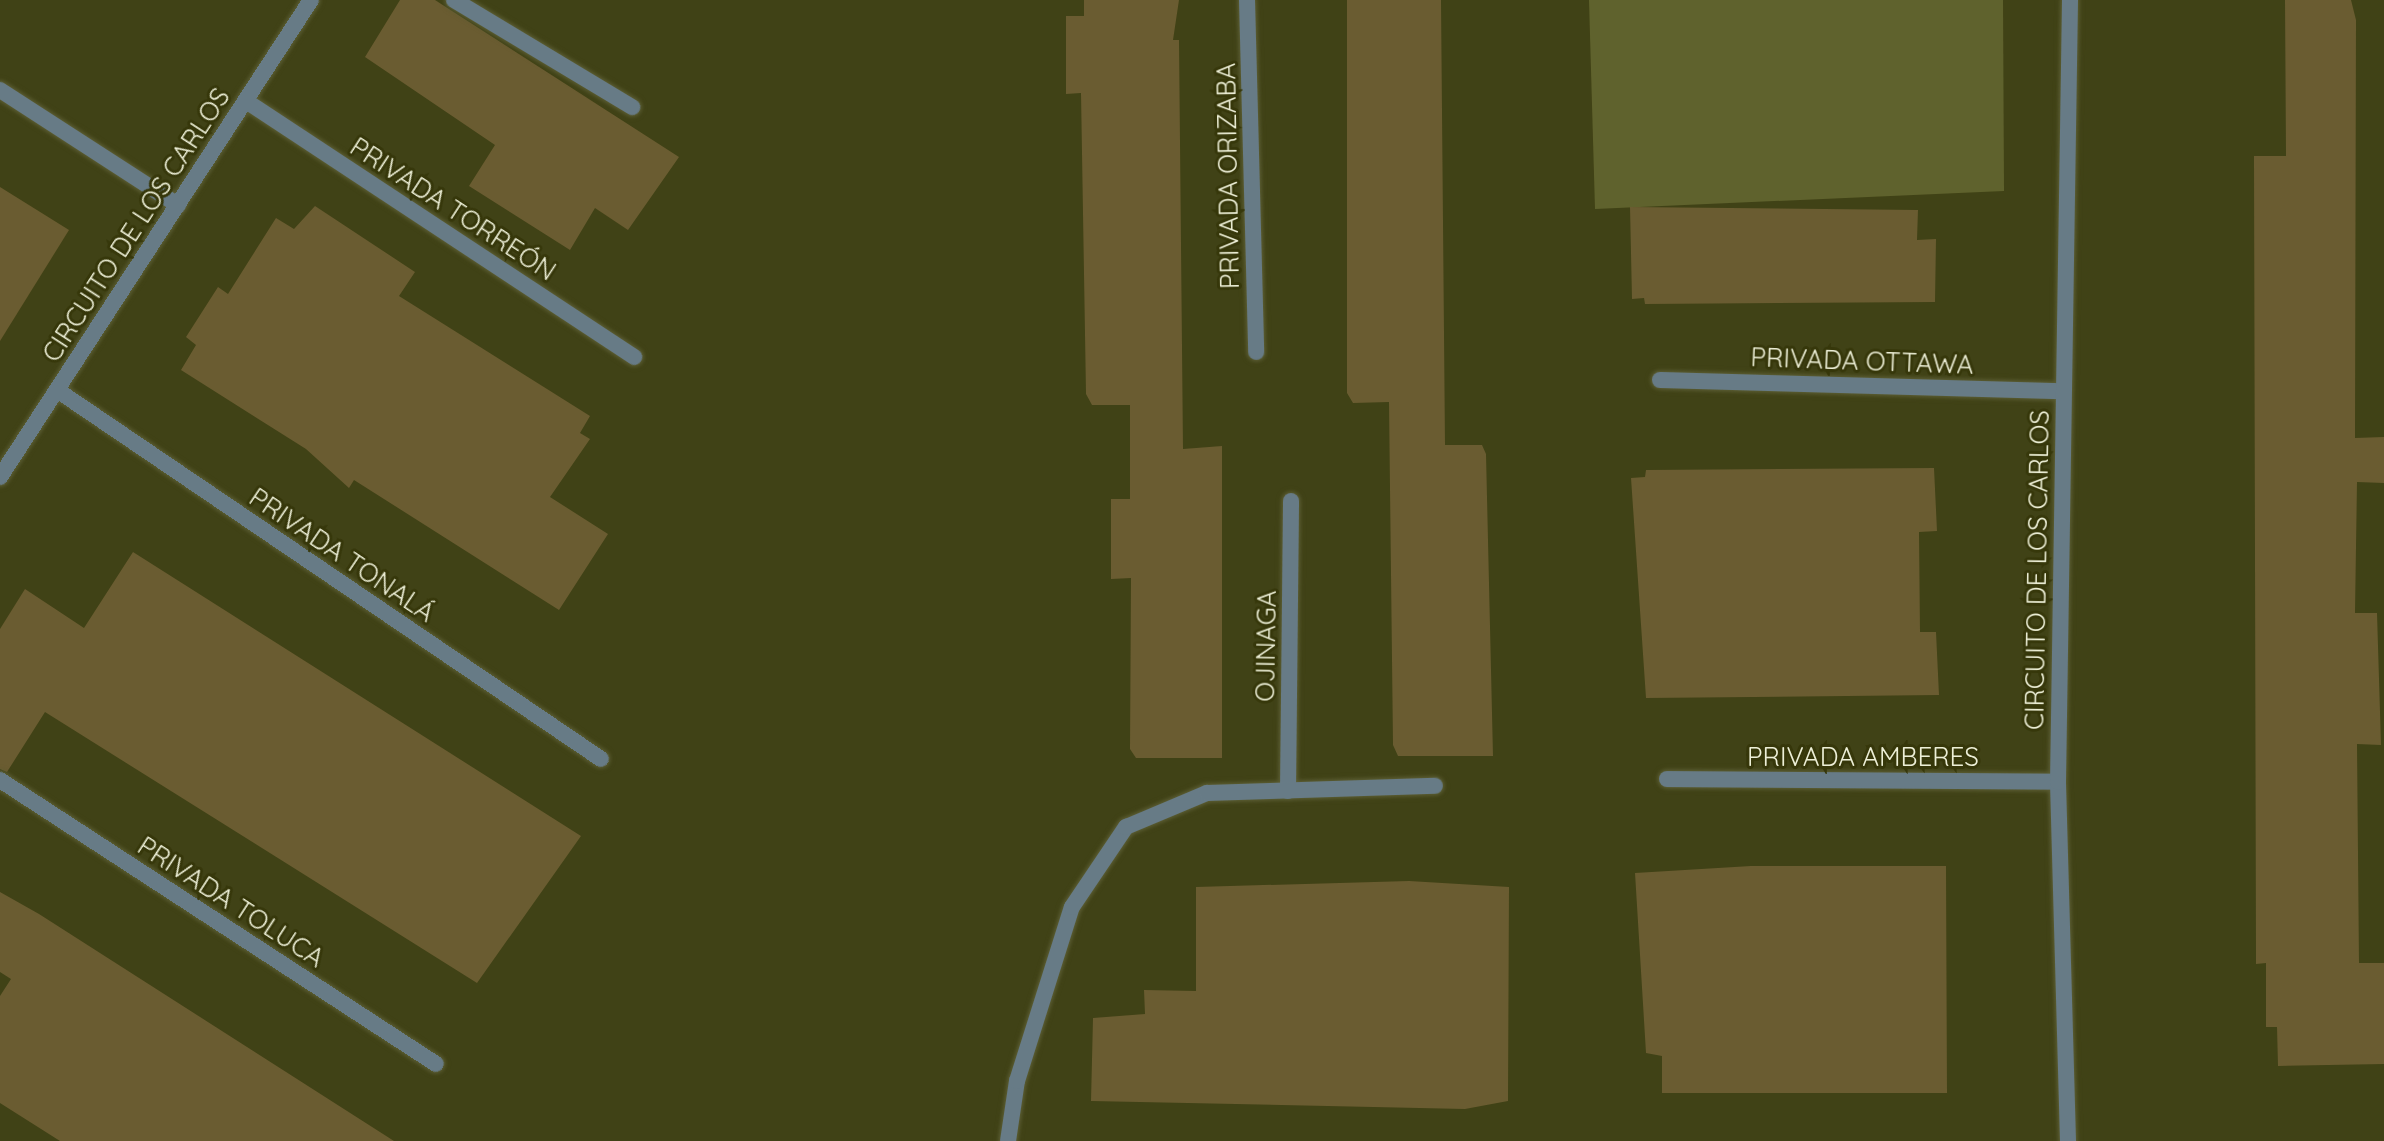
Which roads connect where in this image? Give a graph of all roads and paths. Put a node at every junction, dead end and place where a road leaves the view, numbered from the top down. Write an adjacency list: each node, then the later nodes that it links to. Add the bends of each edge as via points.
1 (311, 0): 6 (street, CIRCUITO DE LOS CARLOS)
2 (454, 0): 7 (street)
3 (1247, 0): 9 (street, PRIVADA ORIZABA)
4 (2070, 0): 13 (street, CIRCUITO DE LOS CARLOS)
5 (0, 90): 8 (street)
6 (246, 101): 8 (street, CIRCUITO DE LOS CARLOS); 10 (street, PRIVADA TORREÓN)
7 (632, 107)
8 (178, 205): 12 (street, CIRCUITO DE LOS CARLOS)
9 (1256, 352)
10 (634, 357)
11 (1660, 380): 13 (street, PRIVADA OTTAWA)
12 (57, 390): 14 (street, CIRCUITO DE LOS CARLOS); 16 (street, PRIVADA TONALÁ)
13 (2063, 391): 19 (street, CIRCUITO DE LOS CARLOS)
14 (0, 477)
15 (1291, 501): 21 (street, OJINAGA)
16 (601, 759)
17 (1667, 779): 19 (street, PRIVADA AMBERES)
18 (0, 780): 22 (street, PRIVADA TOLUCA)
19 (2058, 782): 24 (street, CIRCUITO DE LOS CARLOS)
20 (1435, 786): 21 (street)
21 (1288, 791): 23 (street, via 1207,793 1126,827 1072,907 1017,1081)
22 (436, 1064)
23 (1008, 1141)
24 (2068, 1141)

